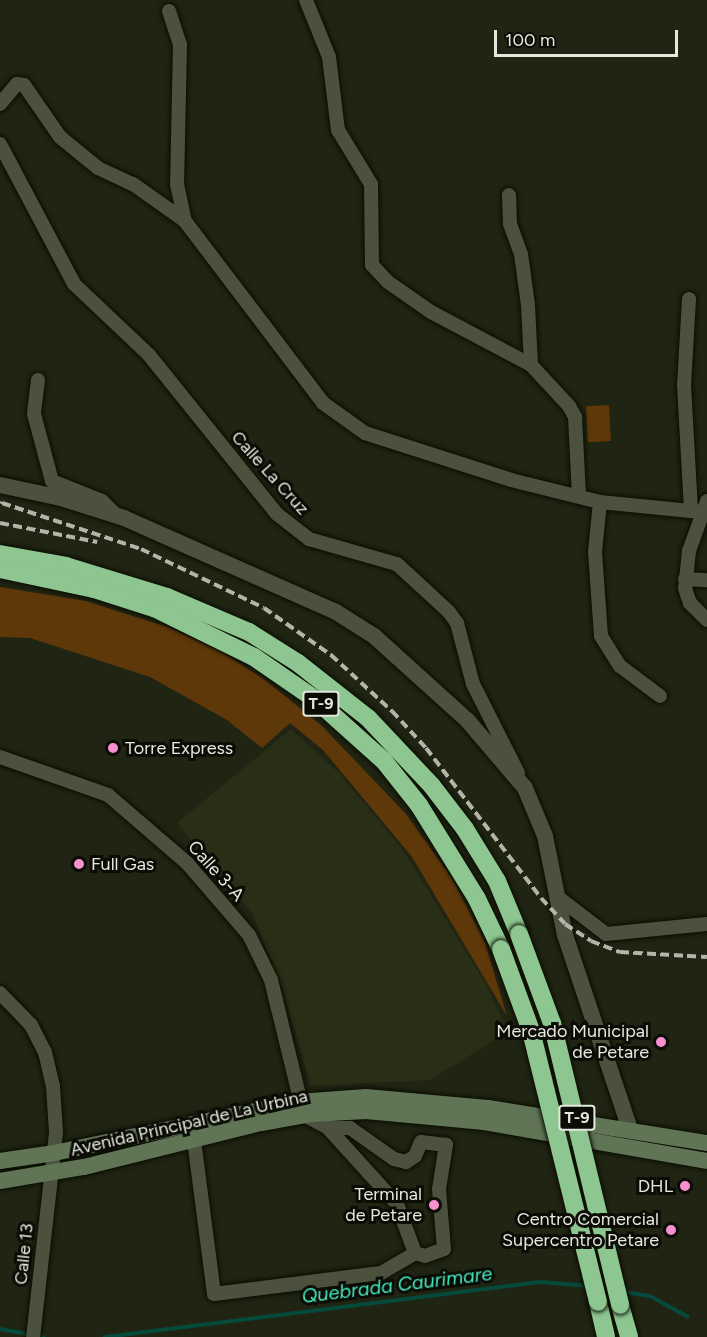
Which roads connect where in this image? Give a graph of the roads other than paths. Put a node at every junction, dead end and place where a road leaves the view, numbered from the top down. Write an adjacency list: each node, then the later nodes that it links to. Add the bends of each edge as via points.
1 (306, 0): 8 (street, via 328,57 338,130 371,184 372,265 388,282 431,312)
2 (169, 10): 6 (street, via 180,44 177,184)
3 (0, 104): 6 (street, via 17,84 24,85 60,137 98,168 133,184)
4 (0, 144): 24 (street, Calle La Cruz, via 74,284 149,355 277,514 309,538 398,564 449,612 456,623 473,684)
5 (508, 195): 8 (street, via 510,224 520,254 528,304)
6 (185, 221): 11 (street, via 323,403 365,433 511,480)
7 (689, 299): 13 (street, via 684,385)
8 (531, 365): 11 (street, via 575,417)
9 (38, 380): 14 (street, via 34,414 52,480 102,501)
10 (0, 485): 14 (street)
11 (579, 496): 12 (street)
12 (600, 502): 13 (street); 22 (street, via 595,552 600,636 620,666)
13 (700, 508): 18 (street)
14 (116, 515): 24 (street, via 303,596 374,636 468,721)
15 (0, 554): 41 (highway, T-9, bridge, via 66,566 167,597 249,632 298,663 368,718 432,786 497,881 552,1023)
16 (0, 570): 17 (highway, T-9)
17 (44, 579): 20 (highway); 40 (highway, T-9, bridge, via 126,598 206,630 254,657 315,700 384,761 419,805 477,899 501,949 531,1031)
18 (685, 579): 19 (street); 21 (street, via 690,603)
19 (707, 580)
20 (0, 581)
21 (707, 620)
22 (660, 696)
23 (0, 757): 28 (street, Calle 3-A, via 108,795 187,863 249,935 271,980)
24 (525, 789): 25 (street, via 549,849)
25 (559, 898): 26 (street, via 606,934); 30 (street, via 565,935)
26 (707, 924)
27 (0, 993): 33 (street, Calle 13, via 31,1025 45,1052 53,1086)
28 (301, 1108): 29 (street); 30 (main road, Avenida Principal de La Urbina, via 366,1097 425,1100); 31 (main road, Avenida Principal de La Urbina); 33 (main road, Avenida Principal de La Urbina); 35 (main road, Avenida Principal de La Urbina, via 427,1115)
29 (328, 1128): 38 (street, via 397,1204); 38 (street, via 350,1128 394,1159 406,1162 412,1161 421,1142 446,1145 439,1189 444,1249 425,1256)
30 (630, 1130): 32 (main road, Avenida Principal de La Urbina)
31 (194, 1140): 36 (main road, Avenida Principal de La Urbina); 38 (street, via 214,1294 381,1274)
32 (707, 1143)
33 (54, 1154): 34 (main road, Avenida Principal de La Urbina); 36 (street, Calle 13)
34 (0, 1161)
35 (707, 1161)
36 (52, 1174): 37 (main road, Avenida Principal de La Urbina); 39 (street, Calle 13)
37 (0, 1181)
38 (415, 1252)
39 (34, 1332)
40 (603, 1333)
41 (629, 1337)

